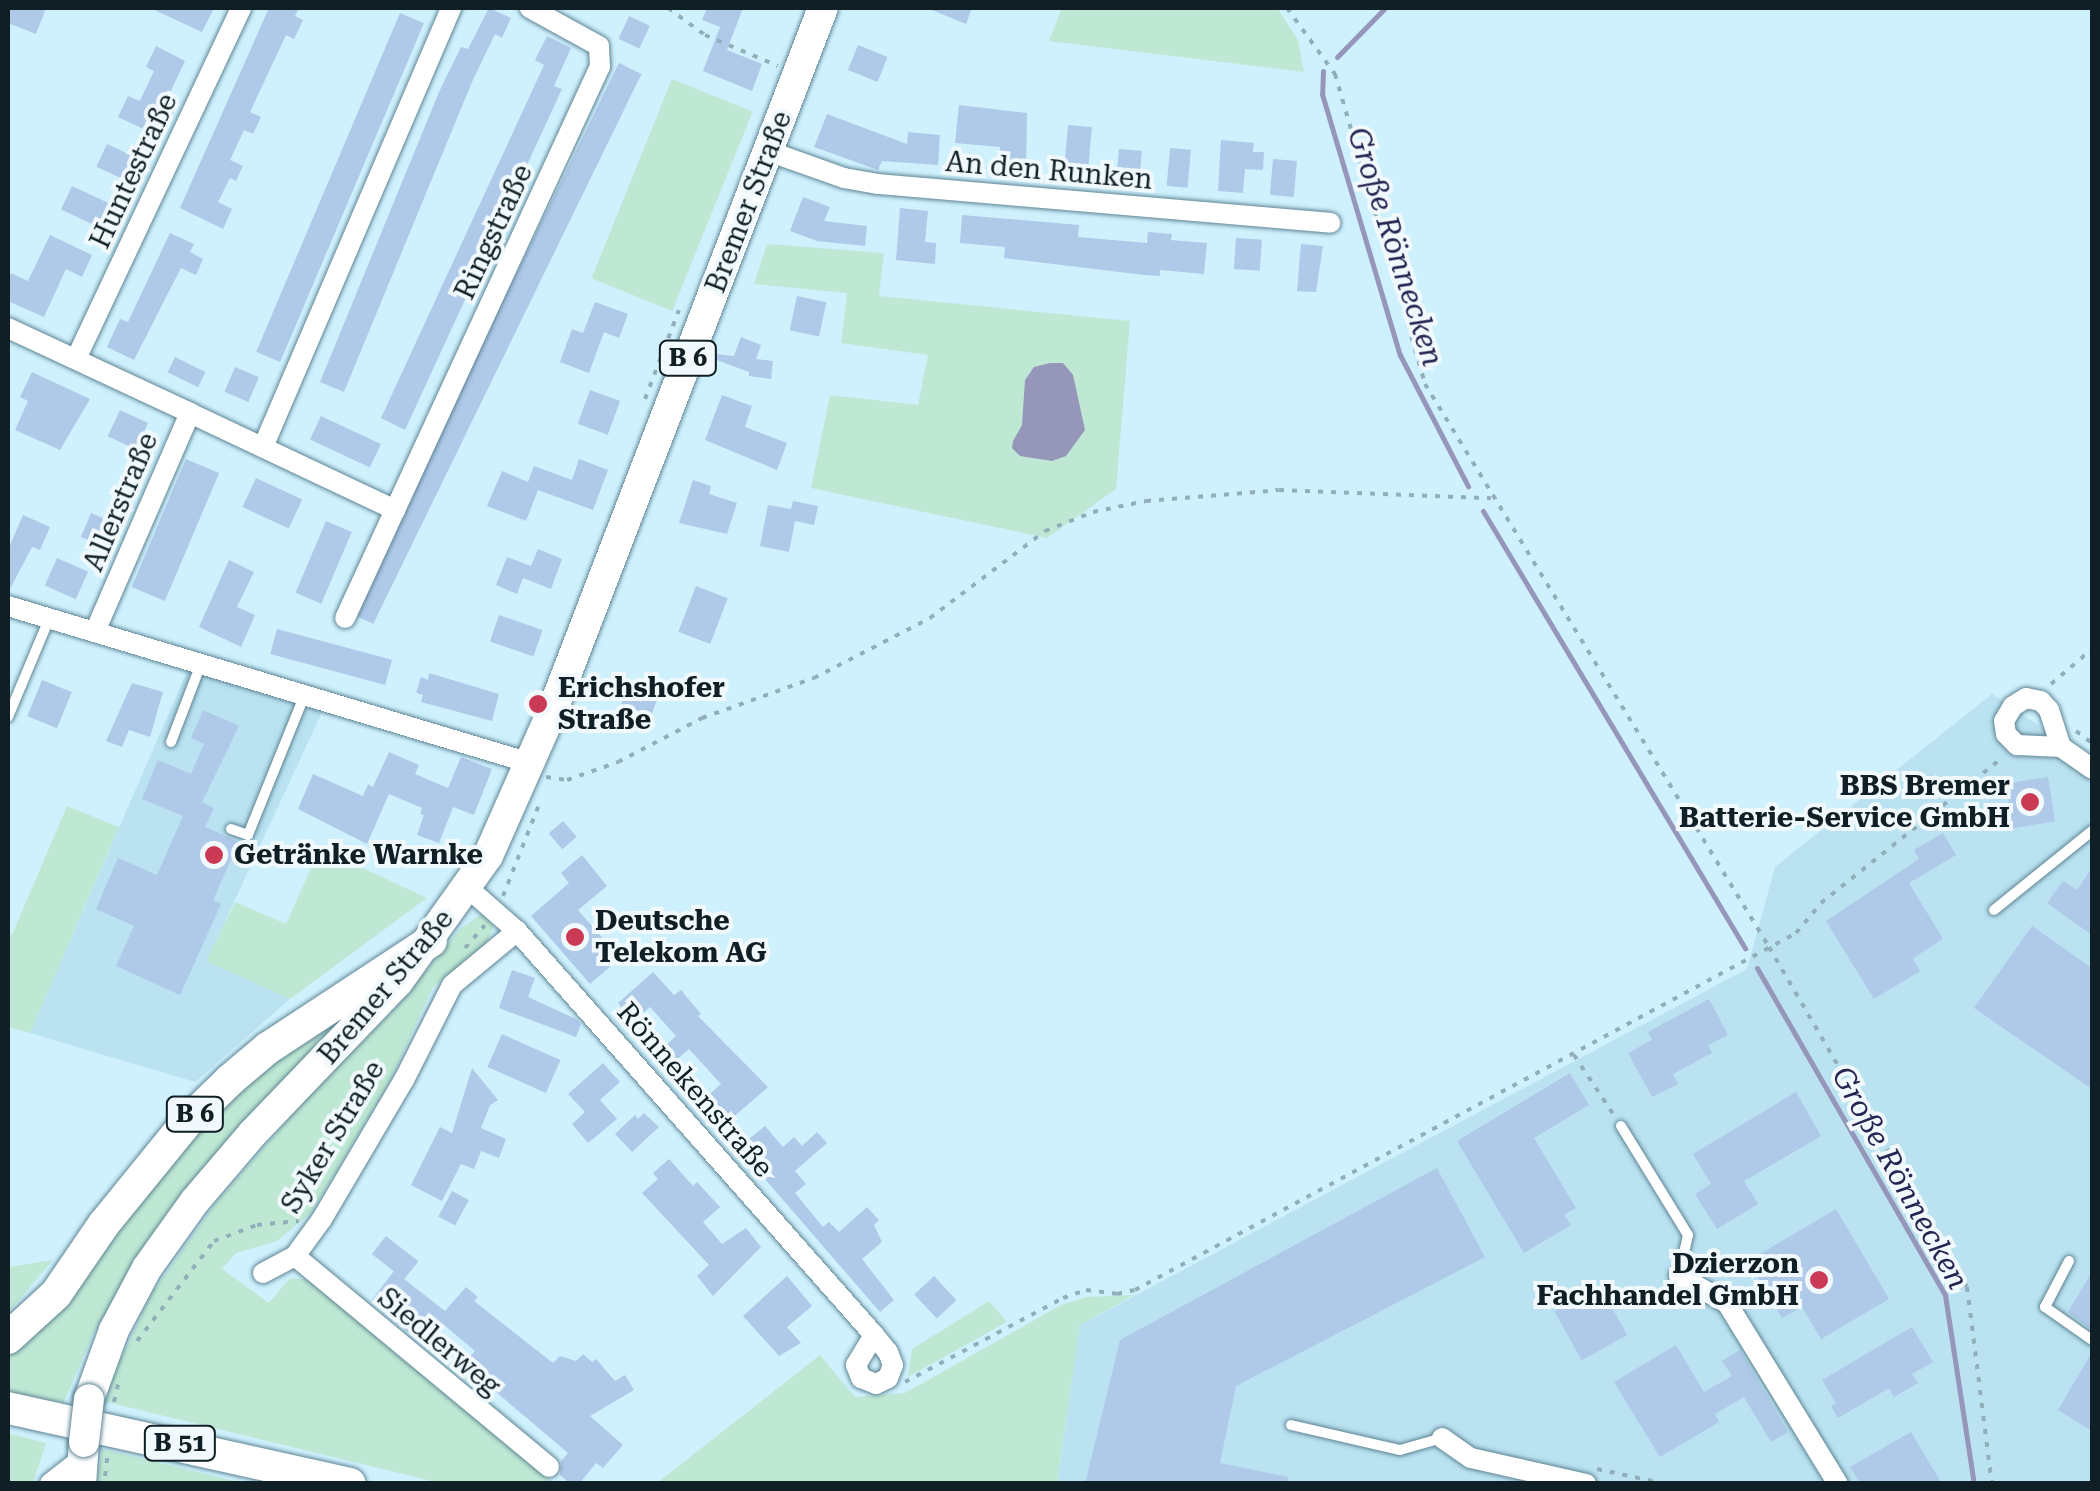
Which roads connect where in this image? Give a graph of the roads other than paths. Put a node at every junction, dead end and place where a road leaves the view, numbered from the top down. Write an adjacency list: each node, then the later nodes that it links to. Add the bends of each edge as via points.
1 (241, 8): 8 (street, Huntestraße)
2 (451, 8): 10 (street)
3 (824, 8): 5 (main road, Bremer Straße / B 6)
4 (542, 10): 11 (street, Ringstraße, via 599,46 600,67)
5 (768, 151): 6 (street, An den Runken, via 878,184); 21 (main road, Bremer Straße / B 6)
6 (1330, 223)
7 (8, 328): 8 (street, Allerstraße)
8 (76, 359): 9 (street, Allerstraße)
9 (190, 414): 10 (street); 15 (street, Allerstraße)
10 (263, 447): 11 (street)
11 (395, 510): 14 (street, Ringstraße)
12 (8, 606): 13 (street)
13 (50, 618): 15 (street); 18 (lane)
14 (344, 618)
15 (95, 631): 16 (street)
16 (202, 664): 17 (street); 19 (lane)
17 (305, 693): 21 (street); 23 (lane, via 248,835)
18 (8, 716)
19 (170, 742)
20 (2061, 748): 20 (street, via 2041,701 2026,698 2013,706 2004,721 2017,746); 22 (street)
21 (529, 767): 25 (main road, Bremer Straße / B 6)
22 (2092, 769)
23 (231, 829)
24 (2092, 831): 26 (lane)
25 (468, 888): 27 (street, Rönnekenstraße); 28 (main road, Bremer Straße / B 6)
26 (1994, 910)
27 (517, 931): 30 (street, Syker Straße, via 452,985 404,1080); 34 (street, Rönnekenstraße)
28 (430, 940): 35 (highway, B 6, via 230,1080 174,1137 56,1294); 40 (main road, Bremer Straße / B 6, bridge, via 253,1133 148,1268 98,1368)
29 (1621, 1126): 33 (lane, via 1688,1235)
30 (295, 1256): 32 (street, Syker Straße); 41 (street, Siedlerweg)
31 (2069, 1261): 36 (lane, via 2046,1307)
32 (264, 1273)
33 (1679, 1276): 45 (street, via 1727,1303)
34 (874, 1336): 34 (street, Rönnekenstraße, via 893,1365 876,1384 860,1378 856,1365)
35 (8, 1338)
36 (2092, 1340)
37 (8, 1408): 43 (highway, B 51)
38 (1291, 1425): 39 (lane, via 1400,1450)
39 (1442, 1438): 44 (street, via 1471,1458)
40 (82, 1465): 42 (street)
41 (548, 1467)
42 (51, 1484)
43 (350, 1484)
44 (1586, 1484)
45 (1838, 1484)

